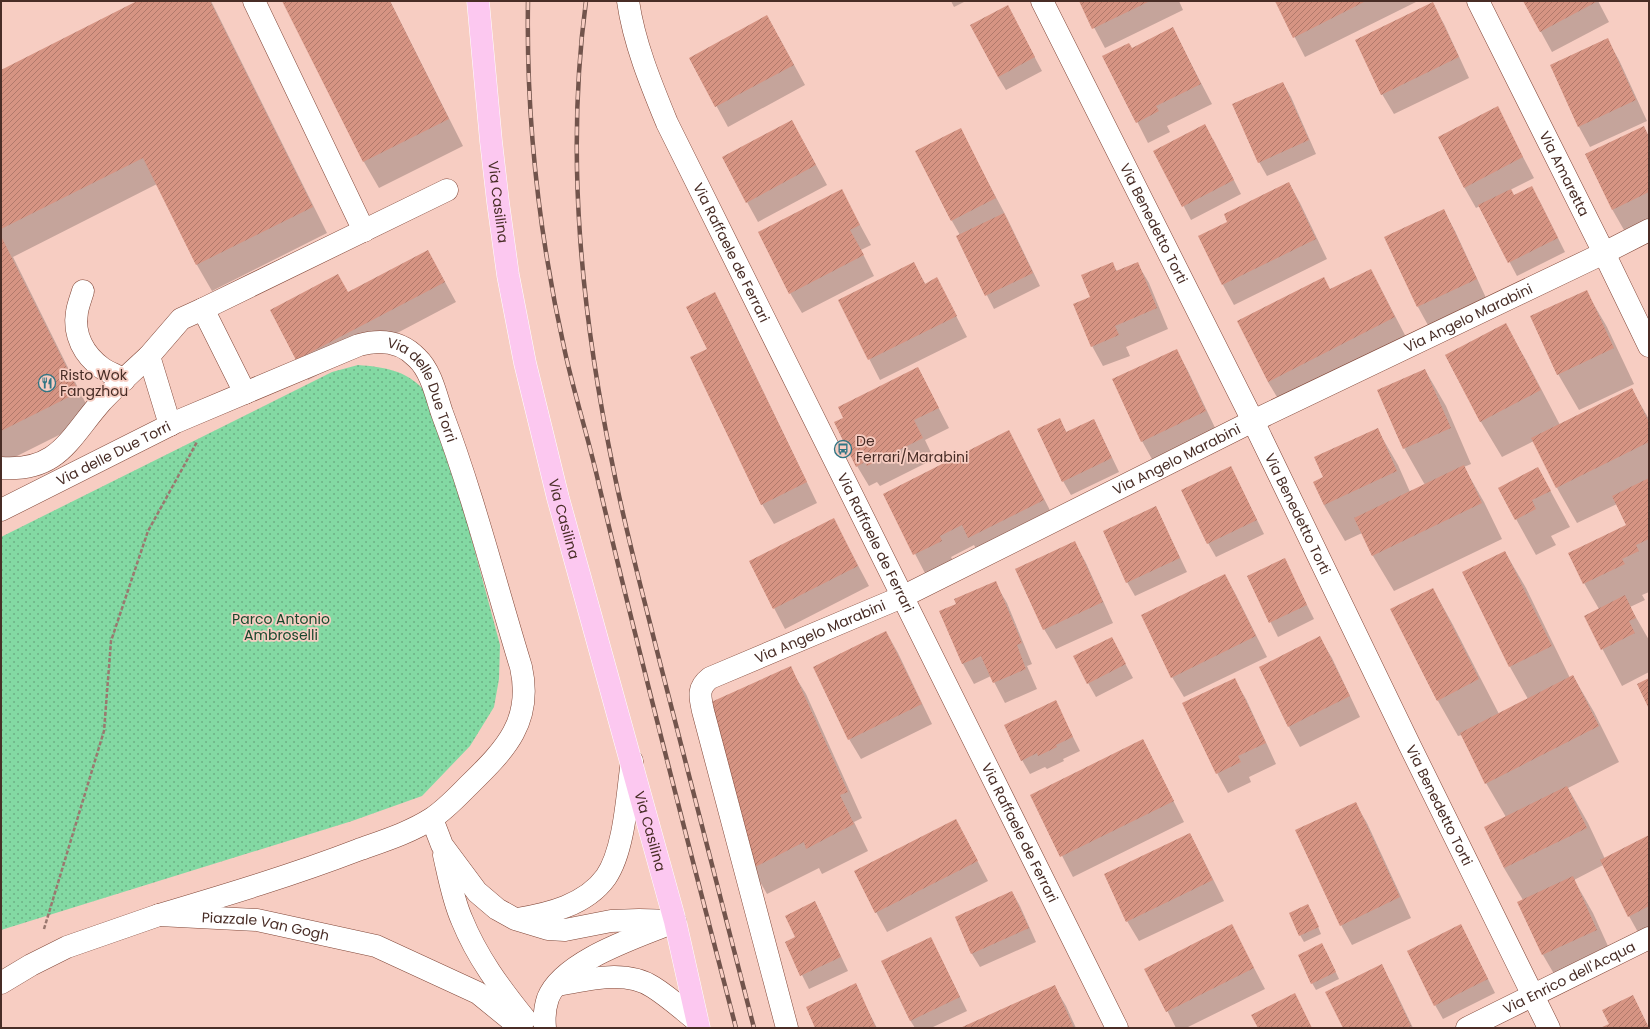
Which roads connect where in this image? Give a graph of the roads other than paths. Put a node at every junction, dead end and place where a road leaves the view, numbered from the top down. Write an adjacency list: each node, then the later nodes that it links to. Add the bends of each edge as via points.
1 (254, 1): 8 (street)
2 (478, 1): 21 (main road, Via Casilina, via 495,172 508,275 520,339 558,498)
3 (1042, 1): 16 (street, Via Benedetto Torti)
4 (1478, 1): 9 (street, Via Amaretta)
5 (628, 5): 20 (street, Via Raffaele de Ferrari, via 642,56 667,123)
6 (447, 190): 8 (street)
7 (1649, 230): 9 (street, Via Angelo Marabini)
8 (364, 231): 11 (street)
9 (1604, 253): 12 (street, Via Amaretta); 16 (street, Via Angelo Marabini)
10 (83, 291): 14 (street, via 77,313 78,337 86,353 103,369)
11 (203, 309): 13 (street, via 182,319); 15 (street)
12 (1649, 346)
13 (149, 356): 14 (street); 17 (street)
14 (124, 380): 18 (street, via 104,399 59,453 31,467)
15 (246, 393): 17 (street, Via delle Due Torri); 22 (street, Via delle Due Torri, via 351,348 375,341 400,345 419,359 428,374 456,450 524,684 522,713 509,741 492,762)
16 (1253, 421): 20 (street, Via Angelo Marabini); 30 (street, Via Benedetto Torti)
17 (170, 425): 19 (street, Via delle Due Torri)
18 (1, 468)
19 (1, 510)
20 (902, 597): 35 (street, Via Angelo Marabini, via 710,678 702,685 700,697 703,712); 36 (street, Via Raffaele de Ferrari)
21 (632, 761): 25 (street, via 621,836 606,877 592,891 568,906 544,914); 26 (main road, Via Casilina)
22 (432, 819): 23 (street); 24 (street, Via delle Due Torri, via 408,831 305,870)
23 (442, 845): 25 (street, via 477,892 497,909); 33 (street, via 461,920 498,984)
24 (159, 915): 28 (street, Piazzale Van Gogh, via 48,956); 32 (street, Piazzale Van Gogh, via 257,920 376,946 478,993)
25 (515, 919): 26 (street, via 548,929 565,930 612,921)
26 (675, 921): 29 (street, via 596,954); 31 (main road, Via Casilina)
27 (1649, 938): 30 (street, Via Enrico dell'Acqua)
28 (1, 983)
29 (557, 985): 31 (street, via 613,977 633,979 653,987); 34 (street, via 548,998)
30 (1534, 995): 37 (street, Via Enrico dell'Acqua); 38 (street, Via Benedetto Torti)
31 (698, 1024)
32 (521, 1028)
33 (532, 1028)
34 (545, 1028)
35 (787, 1028)
36 (1116, 1028)
37 (1467, 1028)
38 (1549, 1028)

